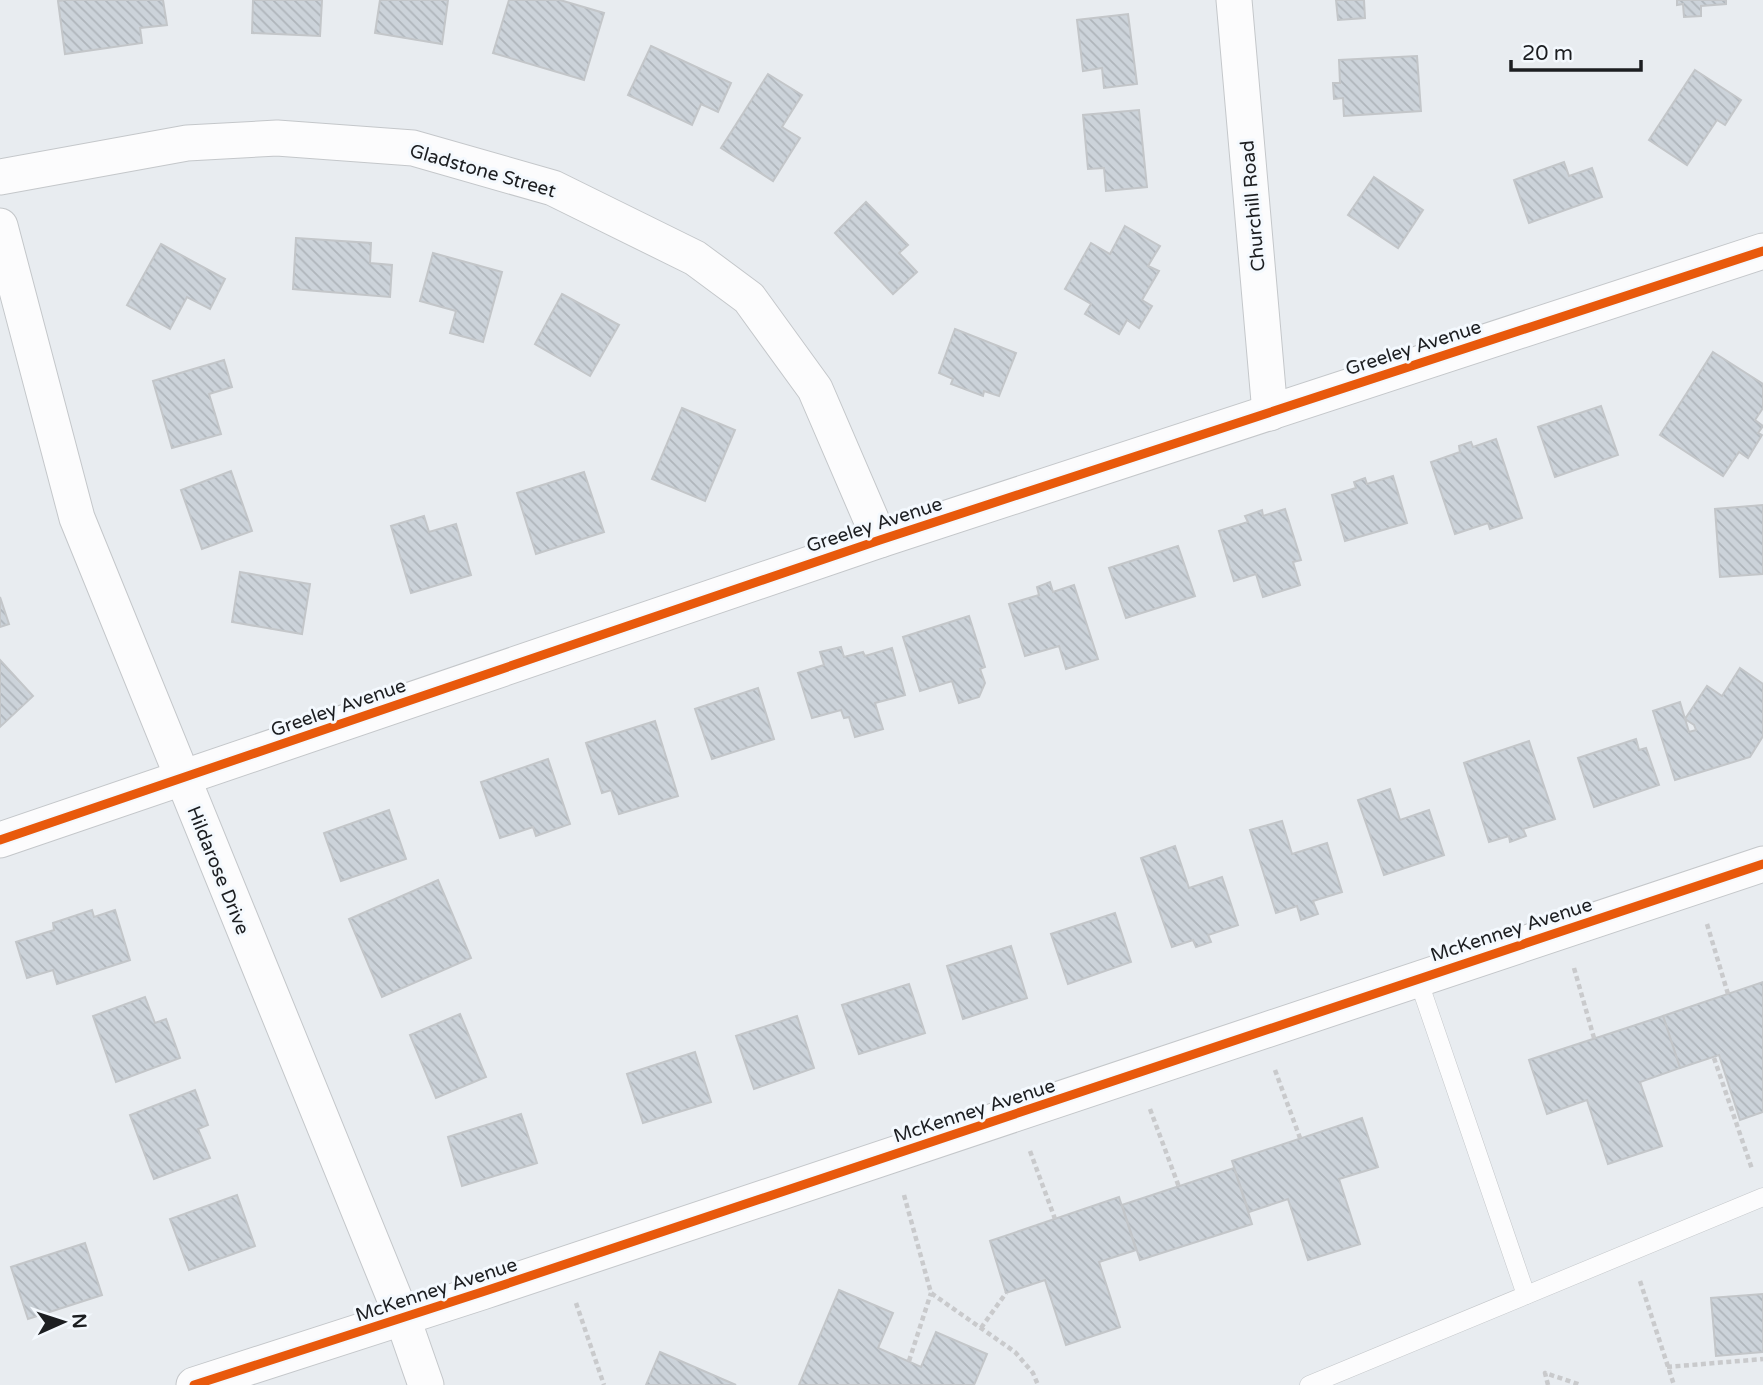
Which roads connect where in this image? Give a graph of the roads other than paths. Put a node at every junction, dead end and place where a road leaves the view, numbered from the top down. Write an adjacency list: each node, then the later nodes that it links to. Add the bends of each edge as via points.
1 (1234, 0): 5 (street, Churchill Road)
2 (0, 177): 6 (street, Gladstone Street, via 187,142 277,138 413,148 553,188 695,258 749,298 814,389)
3 (0, 226): 7 (street, Hildarose Drive, via 77,518)
4 (1763, 251): 5 (street, Greeley Avenue)
5 (1270, 413): 6 (street, Greeley Avenue)
6 (880, 540): 7 (street, Greeley Avenue)
7 (182, 779): 8 (street, Greeley Avenue); 13 (street, Hildarose Drive)
8 (0, 840)
9 (1763, 864): 10 (street, McKenney Avenue)
10 (1418, 979): 12 (lane); 13 (street, McKenney Avenue)
11 (1762, 1197): 12 (lane)
12 (1526, 1295): 16 (lane)
13 (403, 1319): 14 (street, McKenney Avenue); 15 (street, Hildarose Drive)
14 (194, 1385)
15 (426, 1385)
16 (1309, 1385)

